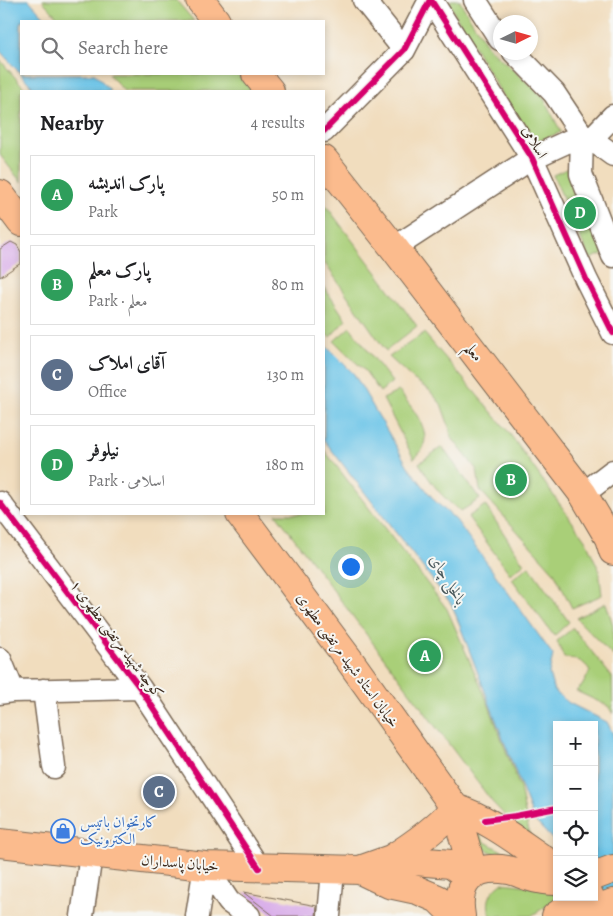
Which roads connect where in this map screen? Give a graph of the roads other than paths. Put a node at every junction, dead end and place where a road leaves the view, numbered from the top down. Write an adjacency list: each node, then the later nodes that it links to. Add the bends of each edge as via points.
1 (200, 0): 5 (main road)
2 (364, 0): 7 (street)
3 (430, 0): 7 (street); 15 (street, اسلامی)
4 (475, 0): 6 (street)
5 (215, 20)
6 (493, 28)
7 (404, 50): 12 (street)
8 (522, 60): 13 (street, via 554,93)
9 (257, 75): 10 (main road)
10 (269, 90)
11 (613, 116): 13 (street)
12 (325, 130)
13 (586, 137): 14 (street); 15 (street); 20 (street, via 581,174)
14 (613, 155)
15 (532, 158): 19 (street); 22 (street, اسلامی)
16 (325, 161): 19 (main road, معلم)
17 (0, 194): 18 (main road)
18 (20, 221)
19 (394, 248): 25 (main road, معلم)
20 (613, 256)
21 (613, 263): 22 (street)
22 (586, 279): 23 (street, اسلامی)
23 (613, 333)
24 (613, 471): 25 (street)
25 (583, 494): 28 (main road, معلم)
26 (0, 503): 30 (street, کوچه شهید مرتضی مطهری ۱)
27 (241, 515): 34 (main road, خیابان استاد شهید مرتضی مطهری)
28 (612, 542)
29 (0, 659): 32 (street)
30 (140, 688): 31 (street); 42 (street, کوچه شهید مرتضی مطهری ۱)
31 (44, 690): 32 (street); 33 (street)
32 (6, 692)
33 (54, 767)
34 (455, 808): 39 (main road, via 418,842); 40 (main road, via 485,820); 47 (main road)
35 (0, 843): 37 (main road, خیابان پاسداران)
36 (613, 851): 38 (main road)
37 (91, 855): 41 (main road, خیابان پاسداران); 51 (street)
38 (598, 857)
39 (390, 859): 45 (main road); 47 (main road, via 451,864)
40 (553, 864)
41 (205, 866): 42 (main road, خیابان پاسداران); 52 (street); 53 (street, via 229,902)
42 (259, 868): 44 (main road, خیابان پاسداران)
43 (613, 869): 46 (main road)
44 (333, 870): 45 (main road, خیابان پاسداران); 54 (street)
45 (360, 870): 55 (main road, via 389,884 438,899)
46 (598, 875)
47 (471, 876): 48 (main road, via 484,870 502,869); 56 (main road, via 460,890)
48 (553, 881)
49 (613, 888): 50 (main road)
50 (595, 903): 57 (main road, via 574,904)
51 (82, 916)
52 (197, 916)
53 (249, 916)
54 (329, 916)
55 (455, 916)
56 (461, 916)
57 (556, 916)

